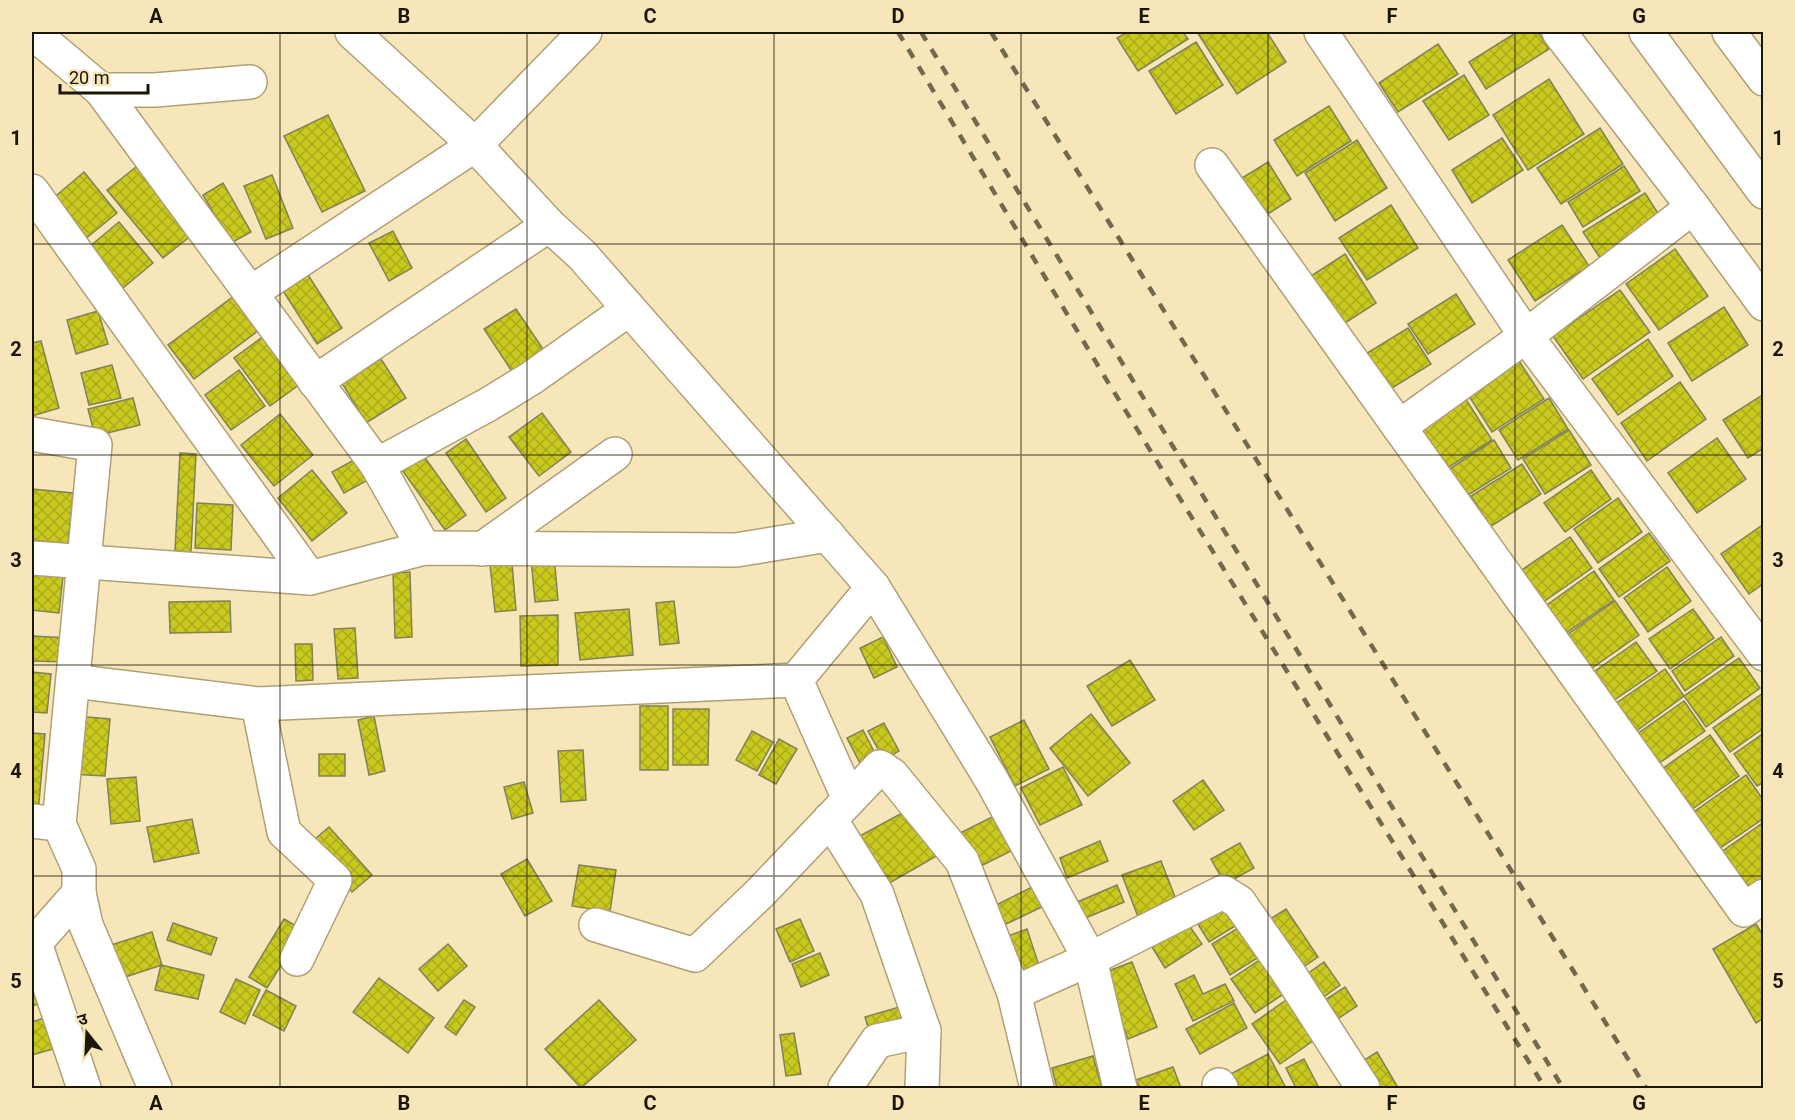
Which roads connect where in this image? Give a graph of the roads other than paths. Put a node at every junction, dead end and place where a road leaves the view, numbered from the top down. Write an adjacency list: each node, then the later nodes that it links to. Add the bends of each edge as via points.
1 (32, 32): 10 (street)
2 (352, 32): 11 (street)
3 (585, 32): 11 (street)
4 (1321, 32): 20 (street)
5 (1559, 32): 15 (street)
6 (1646, 32): 14 (street)
7 (1729, 32): 8 (street)
8 (1764, 79)
9 (250, 82): 10 (street)
10 (101, 90): 17 (street)
11 (475, 145): 16 (street); 17 (street)
12 (1212, 165): 22 (street)
13 (32, 191): 31 (street)
14 (1764, 192)
15 (1693, 207): 18 (street); 20 (street)
16 (549, 225): 19 (street, via 582,255); 21 (street)
17 (252, 292): 21 (street)
18 (1764, 304)
19 (629, 309): 25 (street, via 530,380); 26 (street)
20 (1527, 336): 22 (street); 33 (street)
21 (315, 382): 25 (street)
22 (1399, 427): 40 (street, via 1744,910)
23 (32, 434): 30 (street, via 95,445)
24 (615, 454): 28 (street)
25 (377, 465): 27 (street)
26 (828, 535): 28 (street, via 736,550); 32 (street)
27 (424, 548): 28 (street); 31 (street)
28 (482, 549)
29 (32, 558): 30 (street)
30 (82, 561): 31 (street); 35 (street)
31 (310, 578)
32 (873, 587): 34 (street); 44 (street, via 991,779)
33 (1764, 654)
34 (796, 680): 36 (street); 37 (street)
35 (73, 681): 36 (street); 38 (street)
36 (258, 704): 43 (street, via 284,832 335,880)
37 (839, 809): 41 (street, via 695,955); 45 (street, via 880,767 892,776 962,861); 46 (street, via 877,894)
38 (45, 823): 39 (street, via 79,869)
39 (78, 893): 42 (street); 48 (street, via 86,925)
40 (1764, 896)
41 (596, 925)
42 (33, 943): 47 (street)
43 (297, 958)
44 (1089, 959): 45 (street); 52 (street); 53 (street, via 1223,892 1239,902)
45 (1014, 993): 51 (street)
46 (924, 1031): 49 (street, via 877,1041); 50 (street)
47 (84, 1089)
48 (155, 1089)
49 (845, 1089)
50 (922, 1089)
51 (1037, 1089)
52 (1120, 1089)
53 (1363, 1089)

